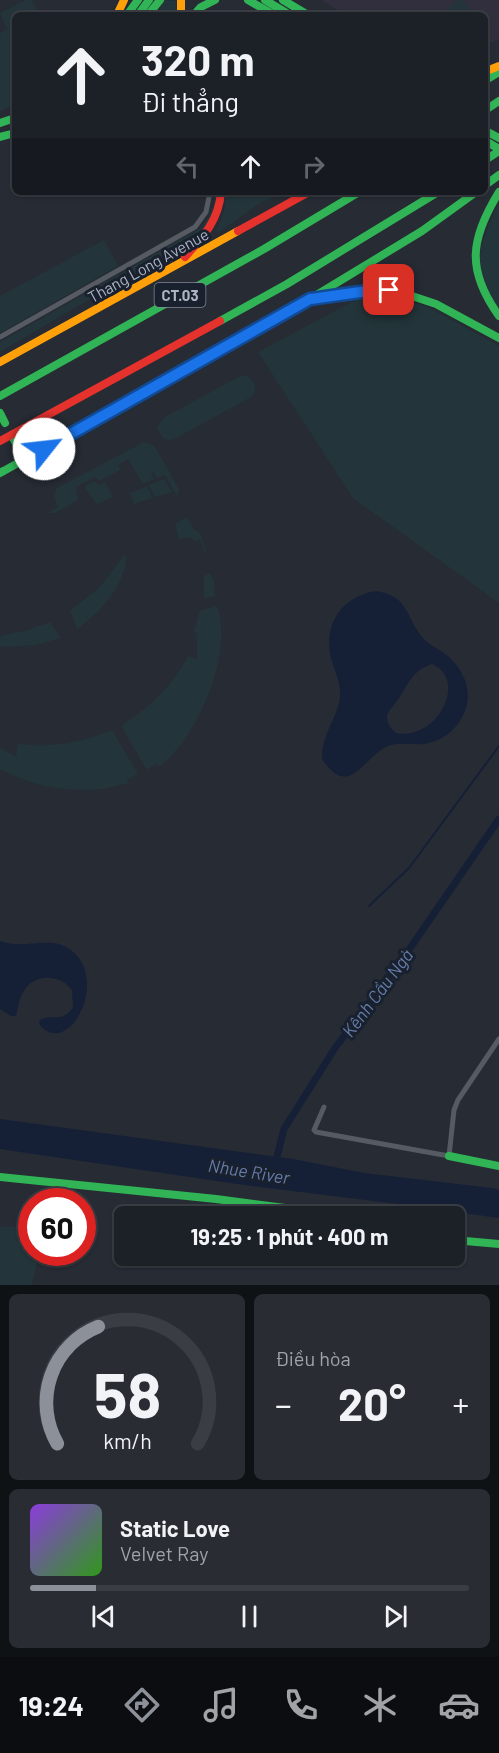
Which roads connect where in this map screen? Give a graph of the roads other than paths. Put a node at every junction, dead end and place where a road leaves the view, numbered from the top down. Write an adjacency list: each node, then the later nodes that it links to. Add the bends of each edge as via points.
1 (160, 0): 6 (main road)
2 (215, 0): 7 (main road)
3 (265, 0): 9 (main road)
4 (283, 0): 10 (main road)
5 (251, 2): 8 (main road)
6 (151, 12)
7 (197, 12)
8 (269, 12)
9 (285, 12)
10 (303, 12)
11 (499, 192): 20 (main road, via 481,224 476,246 480,286)
12 (209, 195): 21 (street, via 206,212 195,227)
13 (221, 195): 18 (main road, via 214,222)
14 (304, 195): 18 (main road, Thang Long Avenue)
15 (354, 195): 24 (main road, CT.03)
16 (433, 195): 28 (main road, CT.03, via 287,284)
17 (472, 195): 19 (main road, via 422,231)
18 (179, 263): 23 (main road, Thang Long Avenue)
19 (310, 299): 22 (main road, via 365,290 410,293 429,299); 29 (main road)
20 (499, 316)
21 (0, 337)
22 (499, 338)
23 (0, 362)
24 (0, 396)
25 (0, 412): 26 (main road)
26 (5, 423)
27 (12, 436): 29 (main road)
28 (0, 441)
29 (25, 460): 30 (main road)
30 (1, 472)
31 (499, 1039): 33 (street, via 458,1100)
32 (324, 1107): 33 (street, via 314,1125 316,1132)
33 (449, 1156): 34 (main road)
34 (499, 1166)
35 (0, 1177): 36 (main road)
36 (270, 1206)
37 (465, 1241): 38 (main road)
38 (499, 1244)

